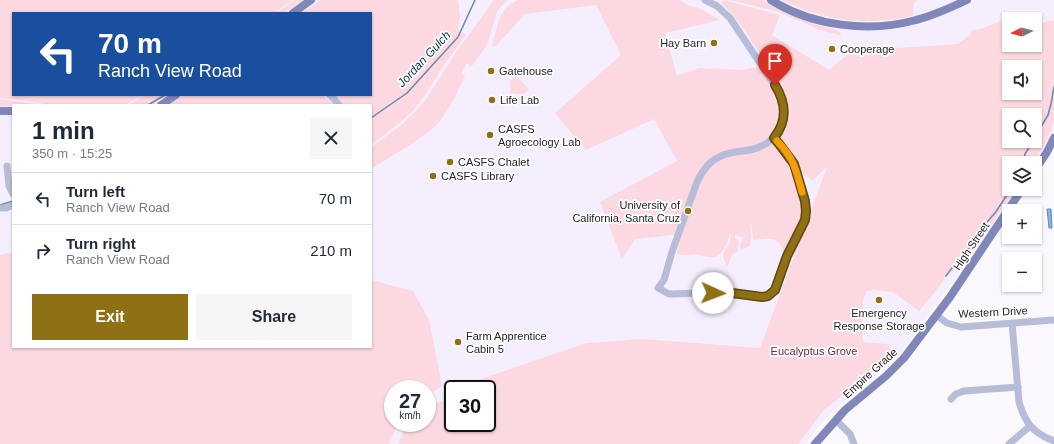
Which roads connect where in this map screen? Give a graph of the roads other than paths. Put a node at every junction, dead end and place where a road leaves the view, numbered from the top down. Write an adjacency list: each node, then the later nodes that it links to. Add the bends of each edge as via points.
1 (311, 0): 5 (main road)
2 (705, 0): 12 (street, via 718,6 730,18 780,94 784,116)
3 (771, 0): 4 (main road, via 793,11 829,23 872,27 916,20)
4 (967, 0)
5 (294, 12)
6 (174, 96): 8 (main road)
7 (331, 96): 9 (street)
8 (162, 104)
9 (337, 104)
10 (0, 111): 11 (main road)
11 (12, 111)
12 (774, 138): 12 (street, via 794,164 806,211 805,220 787,256 775,290 762,297 732,293 669,294 658,288 664,280 675,242 705,167 721,156 760,146)
13 (1054, 138): 14 (main road)
14 (1042, 160)
15 (7, 166): 16 (street)
16 (12, 192)
17 (1017, 196): 20 (main road, High Street)
18 (12, 205): 19 (street)
19 (0, 208)
20 (936, 315): 22 (street, Western Drive, via 947,323 961,327); 25 (main road, Empire Grade, via 904,358)
21 (1054, 320): 22 (street, Western Drive)
22 (1012, 323): 23 (street)
23 (1018, 387): 24 (street, via 964,391); 26 (street, via 1022,414)
24 (951, 399)
25 (836, 420): 28 (main road, Empire Grade); 29 (street, via 850,434)
26 (1030, 426): 27 (street, via 1041,436); 30 (street)
27 (1054, 441)
28 (815, 444)
29 (854, 444)
30 (1009, 444)

